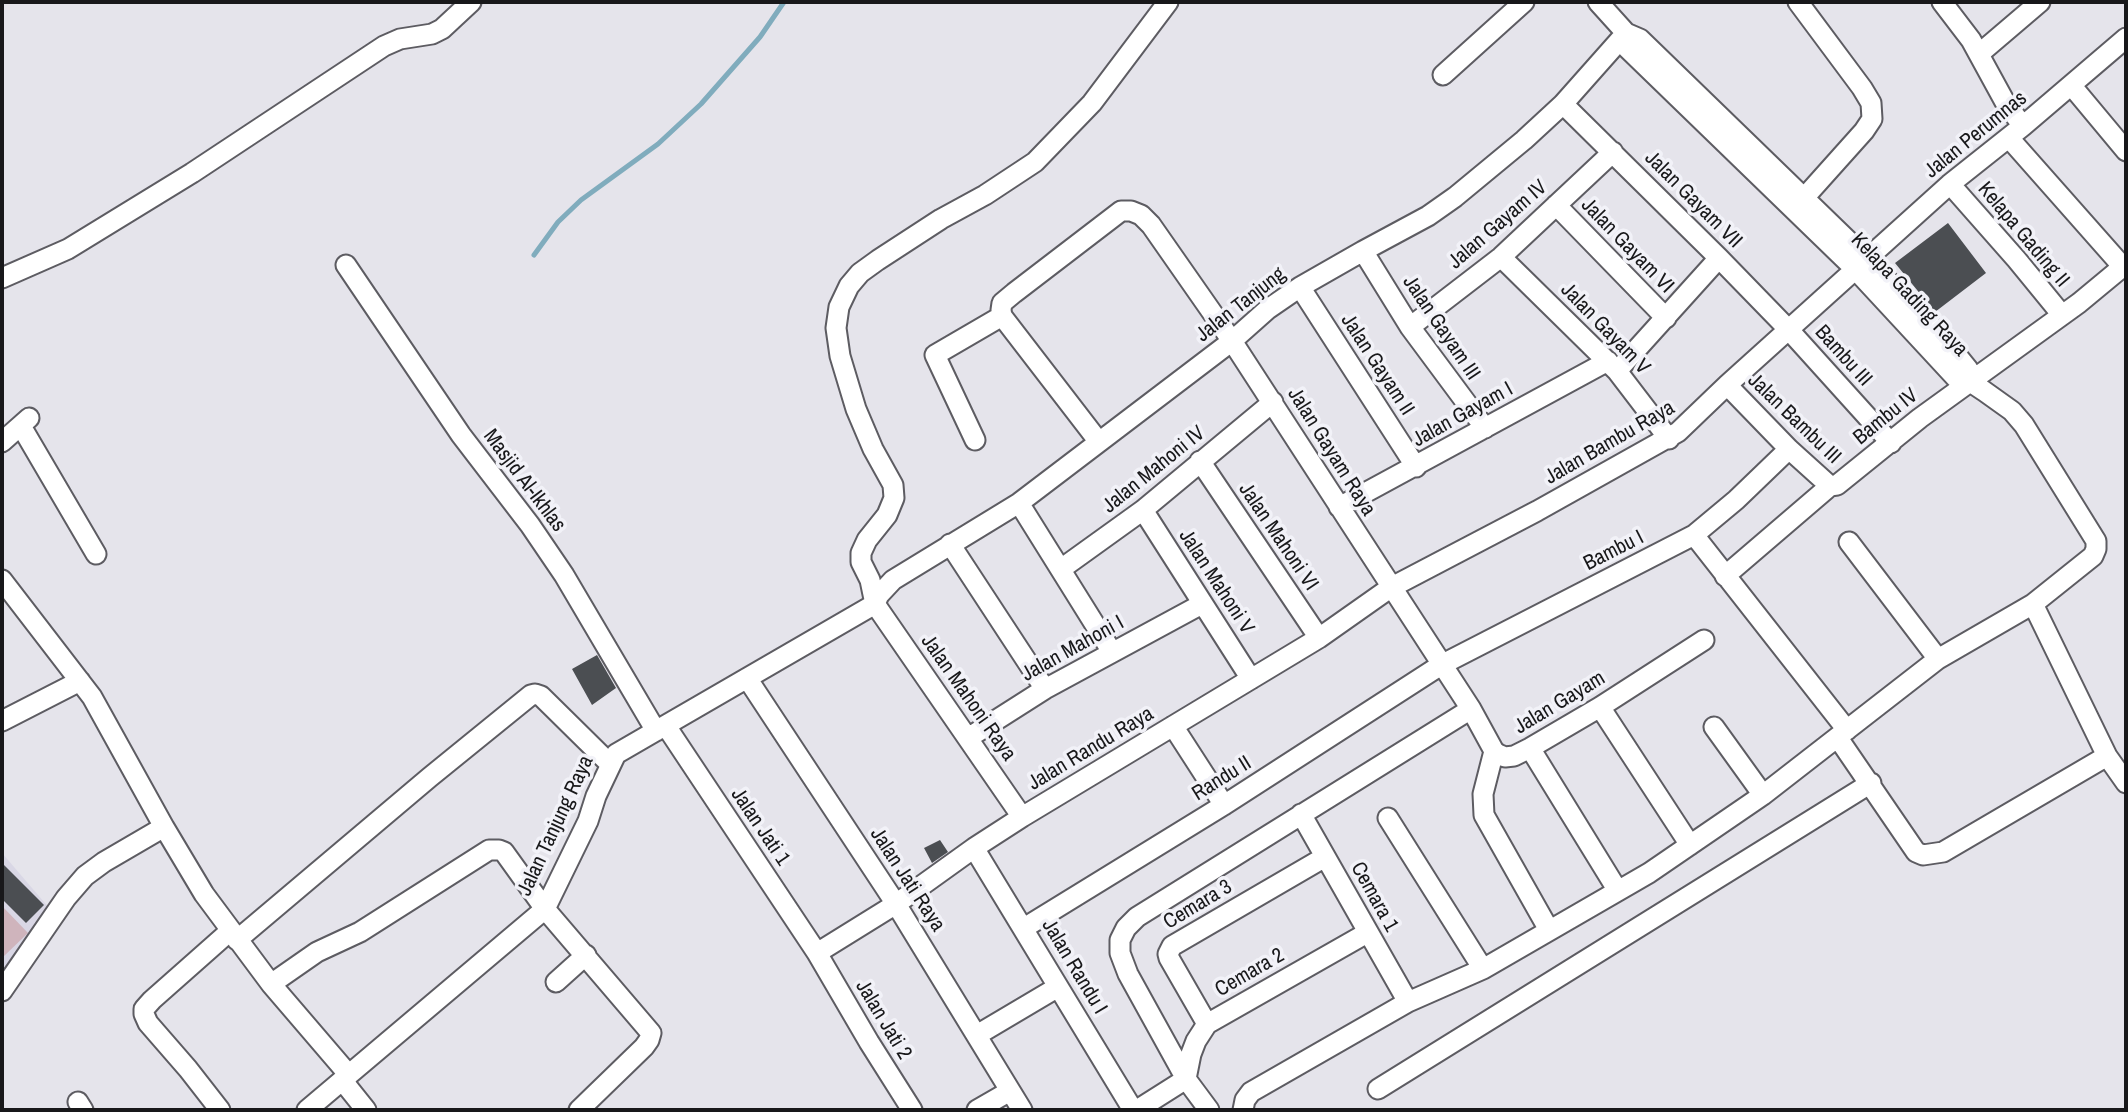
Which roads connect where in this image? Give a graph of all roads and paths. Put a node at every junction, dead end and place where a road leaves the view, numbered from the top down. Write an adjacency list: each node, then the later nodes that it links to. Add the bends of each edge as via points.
1 (471, 2): 26 (street, via 442,29 384,46 68,249)
2 (1168, 2): 59 (street, Jalan Mahoni Raya, via 1092,103 1035,162 878,260 849,286 836,328 840,356 856,409 893,485 894,498 887,515 860,553)
3 (1524, 2): 11 (street)
4 (1598, 2): 8 (street)
5 (1798, 2): 18 (street, via 1862,88 1871,103 1872,118)
6 (1942, 2): 10 (street)
7 (2040, 2): 10 (street)
8 (1626, 33): 13 (street, Jalan Tanjung); 18 (street, Kelapa Gading Raya, via 1640,39); 23 (street, Kelapa Gading Raya, via 1627,48 1633,55)
9 (2126, 37): 12 (street, Jalan Perumnas)
10 (1979, 54): 14 (street, via 2007,104)
11 (1443, 75)
12 (2071, 85): 14 (street, Jalan Perumnas); 15 (street)
13 (1563, 104): 16 (street, Jalan Gayam VII); 20 (street, Jalan Tanjung, via 1455,197)
14 (2016, 132): 17 (street, Jalan Perumnas); 25 (street)
15 (2126, 151)
16 (1613, 152): 19 (street, Jalan Gayam IV); 22 (street, Jalan Gayam VII)
17 (1950, 184): 23 (street, Jalan Perumnas); 28 (street, Kelapa Gading II)
18 (1804, 198): 23 (street, Kelapa Gading Raya)
19 (1556, 205): 21 (street, Jalan Gayam IV); 30 (street, Jalan Gayam VI)
20 (1363, 251): 27 (street, Jalan Tanjung); 31 (street, Jalan Gayam III)
21 (1501, 257): 31 (street, Jalan Gayam IV); 34 (street, Jalan Gayam V)
22 (1719, 258): 30 (street, Jalan Gayam I); 32 (street, Jalan Gayam VII)
23 (1861, 264): 32 (street, Jalan Bambu Raya); 35 (street, Kelapa Gading Raya, via 1956,379)
24 (346, 265): 76 (street, Masjid Al-Ikhlas, via 461,435 530,525)
25 (2124, 266): 28 (street, Bambu IV)
26 (2, 278)
27 (1300, 287): 33 (street, Jalan Tanjung); 46 (street, Jalan Gayam II)
28 (2062, 315): 35 (street, Bambu IV)
29 (1002, 316): 33 (street, Jalan Gayam Raya, via 1002,303 1014,293 1121,211 1131,211 1151,225); 40 (street, via 935,355); 42 (street)
30 (1666, 318): 34 (street, Jalan Gayam I)
31 (1410, 327): 38 (street, Jalan Gayam III)
32 (1788, 330): 36 (street, Jalan Bambu Raya); 43 (street, Bambu III)
33 (1232, 341): 37 (street, Jalan Gayam Raya); 42 (street, Jalan Tanjung)
34 (1613, 366): 38 (street, Jalan Gayam I); 39 (street, Jalan Gayam V)
35 (1969, 381): 43 (street, Bambu IV); 61 (street, Kelapa Gading Raya, via 2024,425 2096,541 2093,556)
36 (1727, 385): 39 (street, Jalan Bambu Raya); 44 (street, Jalan Bambu III)
37 (1273, 402): 45 (street, Jalan Mahoni IV); 49 (street, Jalan Gayam Raya)
38 (1485, 428): 46 (street, Jalan Gayam I)
39 (1669, 439): 58 (street, Jalan Bambu Raya)
40 (975, 440)
41 (2, 442): 54 (street, via 25,422)
42 (1099, 442): 48 (street, Jalan Tanjung)
43 (1891, 443): 47 (street, Bambu IV)
44 (1789, 449): 47 (street, Jalan Bambu III); 51 (street, Bambu I)
45 (1200, 461): 50 (street, Jalan Mahoni IV); 62 (street, Jalan Mahoni VI)
46 (1416, 467): 49 (street, Jalan Gayam I)
47 (1830, 486): 56 (street, Bambu IV)
48 (1019, 503): 53 (street, Jalan Tanjung); 55 (street)
49 (1339, 507): 58 (street, Jalan Gayam Raya)
50 (1143, 510): 55 (street, Jalan Mahoni IV); 60 (street, Jalan Mahoni V)
51 (1694, 535): 56 (street); 66 (street, Bambu I)
52 (1849, 542): 65 (street)
53 (950, 544): 59 (street, Jalan Tanjung, via 893,580); 70 (street)
54 (96, 554)
55 (1061, 569): 64 (street)
56 (1725, 576): 77 (street)
57 (2, 580): 69 (street)
58 (1390, 588): 62 (street, Jalan Randu Raya); 66 (street, Jalan Gayam)
59 (875, 604): 67 (street, Jalan Tanjung Raya); 78 (street, Jalan Mahoni Raya)
60 (1202, 604): 64 (street, Jalan Mahoni I); 68 (street, Jalan Mahoni V)
61 (2033, 604): 65 (street, Kelapa Gading Raya); 81 (street)
62 (1319, 638): 68 (street, Jalan Randu Raya)
63 (1704, 640): 71 (street, Jalan Gayam)
64 (1112, 652): 70 (street, Jalan Mahoni I)
65 (1938, 659): 77 (street, Kelapa Gading Raya)
66 (1441, 665): 72 (street, Jalan Gayam); 86 (street, Randu II)
67 (747, 678): 76 (street, Jalan Tanjung Raya); 95 (street, Jalan Jati Raya)
68 (1251, 678): 74 (street, Jalan Randu Raya)
69 (80, 681): 73 (street); 90 (street)
70 (1045, 689): 78 (street, Jalan Mahoni I)
71 (1600, 707): 79 (street, Jalan Gayam); 91 (street)
72 (1471, 709): 80 (street, Jalan Gayam); 87 (street)
73 (2, 720)
74 (1173, 726): 86 (street); 88 (street, Jalan Randu Raya)
75 (1714, 727): 85 (street)
76 (661, 728): 82 (street, Jalan Tanjung Raya, via 616,754); 101 (street, Jalan Jati 1)
77 (1843, 734): 83 (street); 85 (street, Kelapa Gading Raya)
78 (968, 738): 88 (street, Jalan Mahoni Raya)
79 (1530, 748): 80 (street, Jalan Gayam, via 1505,757); 94 (street)
80 (1494, 751): 98 (street, via 1483,794 1484,816)
81 (2107, 756): 83 (street, via 1943,852 1923,855 1892,820); 84 (street)
82 (610, 764): 96 (street, Jalan Tanjung Raya); 100 (street, via 541,696 531,695)
83 (1871, 783): 113 (street)
84 (2126, 783)
85 (1763, 795): 91 (street, Kelapa Gading Raya)
86 (1224, 805): 97 (street, Randu II)
87 (1301, 814): 93 (street, Cemara 1); 112 (street, via 1137,917 1120,940 1128,974)
88 (1022, 817): 92 (street, Jalan Randu Raya)
89 (1388, 818): 103 (street)
90 (164, 827): 100 (street); 107 (street, via 85,876)
91 (1690, 845): 94 (street, Kelapa Gading Raya)
92 (974, 848): 95 (street, Jalan Randu Raya); 97 (street, Jalan Randu I)
93 (1325, 857): 99 (street, Cemara 1); 109 (street, Cemara 3, via 1172,946 1168,958)
94 (1618, 891): 98 (street, Kelapa Gading Raya)
95 (897, 904): 101 (street, Jalan Randu Raya); 110 (street, Jalan Jati Raya)
96 (545, 909): 102 (street); 105 (street, via 505,852 489,850); 111 (street, Jalan Tanjung Raya)
97 (1024, 928): 106 (street, Jalan Randu I)
98 (1549, 930): 103 (street, Kelapa Gading Raya)
99 (1367, 933): 108 (street, Cemara 1); 109 (street, Cemara 2)
100 (233, 935): 105 (street); 115 (street, via 144,1009 148,1023)
101 (817, 953): 119 (street, Jalan Jati 2)
102 (586, 955): 104 (street); 118 (street, via 651,1032 644,1047)
103 (1483, 969): 108 (street, Kelapa Gading Raya)
104 (556, 982)
105 (271, 984): 111 (street)
106 (1058, 987): 110 (street); 122 (street, Jalan Randu I)
107 (2, 991)
108 (1408, 1002): 124 (street, Kelapa Gading Raya, via 1251,1092)
109 (1207, 1024): 112 (street, Cemara 2, via 1191,1054)
110 (977, 1035): 114 (street, Jalan Jati Raya)
111 (345, 1077): 116 (street, Jalan Tanjung Raya); 117 (street)
112 (1186, 1079): 122 (street); 123 (street)
113 (1378, 1089)
114 (1010, 1091): 120 (street); 121 (street, Jalan Jati Raya)
115 (220, 1110)
116 (307, 1110)
117 (366, 1110)
118 (579, 1110)
119 (912, 1110)
120 (977, 1110)
121 (1022, 1110)
122 (1135, 1110)
123 (1209, 1110)
124 (1242, 1110)

